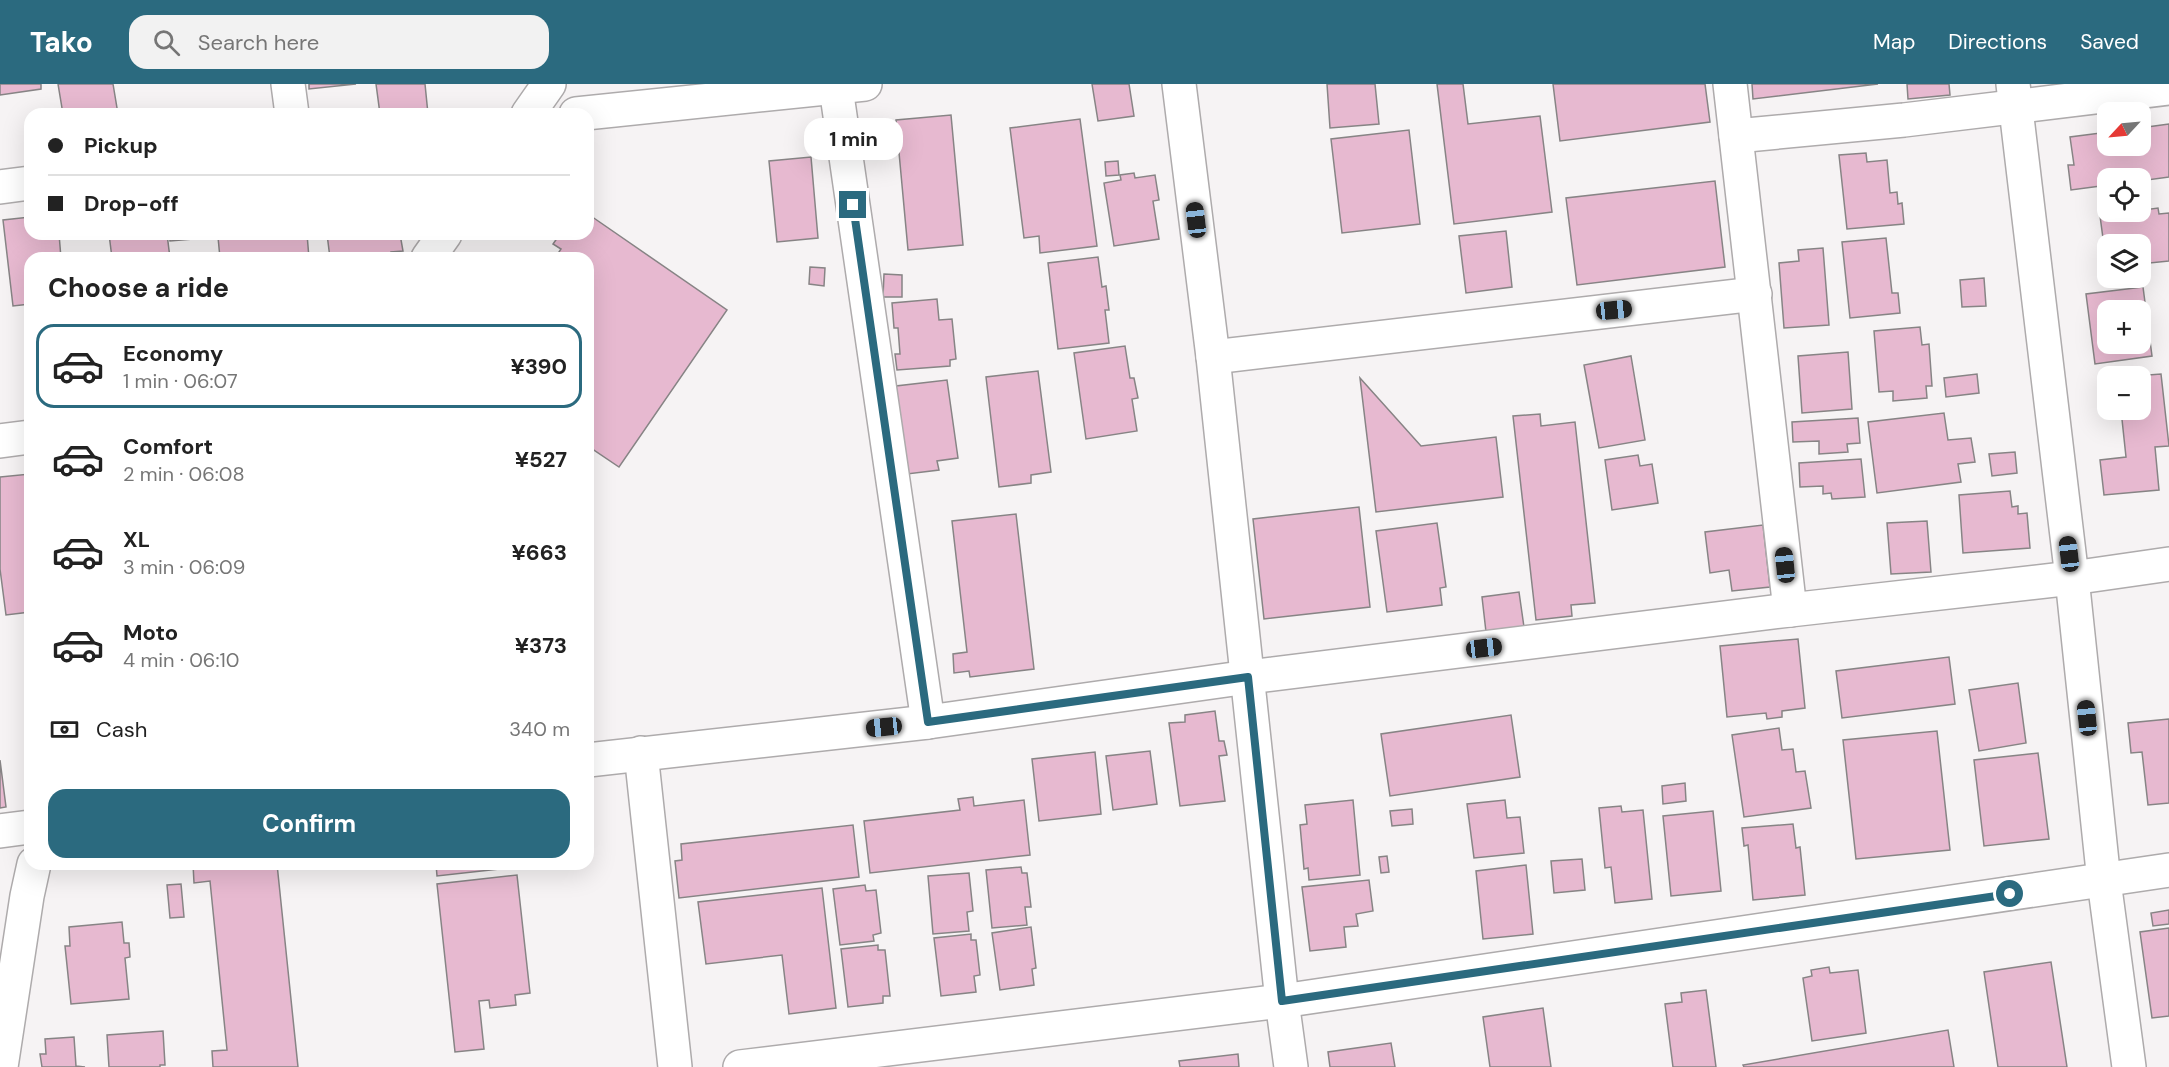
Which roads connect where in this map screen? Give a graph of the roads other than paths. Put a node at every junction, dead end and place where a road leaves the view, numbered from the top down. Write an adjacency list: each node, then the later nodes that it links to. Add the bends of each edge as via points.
1 (288, 84): 8 (street)
2 (549, 84): 9 (street)
3 (1179, 84): 15 (street)
4 (1730, 84): 11 (street)
5 (850, 86): 10 (street); 22 (street)
6 (2169, 88): 7 (street)
7 (2014, 95): 11 (street, via 1904,120); 19 (street)
8 (291, 108)
9 (532, 108)
10 (594, 112)
11 (1736, 136): 14 (street)
12 (24, 184): 13 (street)
13 (0, 187)
14 (1755, 294): 15 (street); 20 (street)
15 (1213, 357): 21 (street)
16 (24, 438): 17 (street)
17 (0, 441)
18 (2169, 564): 19 (street)
19 (2072, 578): 20 (street); 29 (street)
20 (1790, 610): 21 (street)
21 (1248, 677): 22 (street); 30 (street)
22 (928, 722): 23 (street)
23 (641, 753): 24 (street); 32 (street)
24 (594, 759)
25 (24, 829): 26 (street)
26 (0, 831)
27 (33, 870): 31 (street)
28 (2169, 870): 29 (street)
29 (2104, 881): 30 (street); 35 (street)
30 (1282, 1001): 33 (street); 34 (street)
31 (1, 1067)
32 (675, 1067)
33 (740, 1067)
34 (1291, 1067)
35 (2129, 1067)

